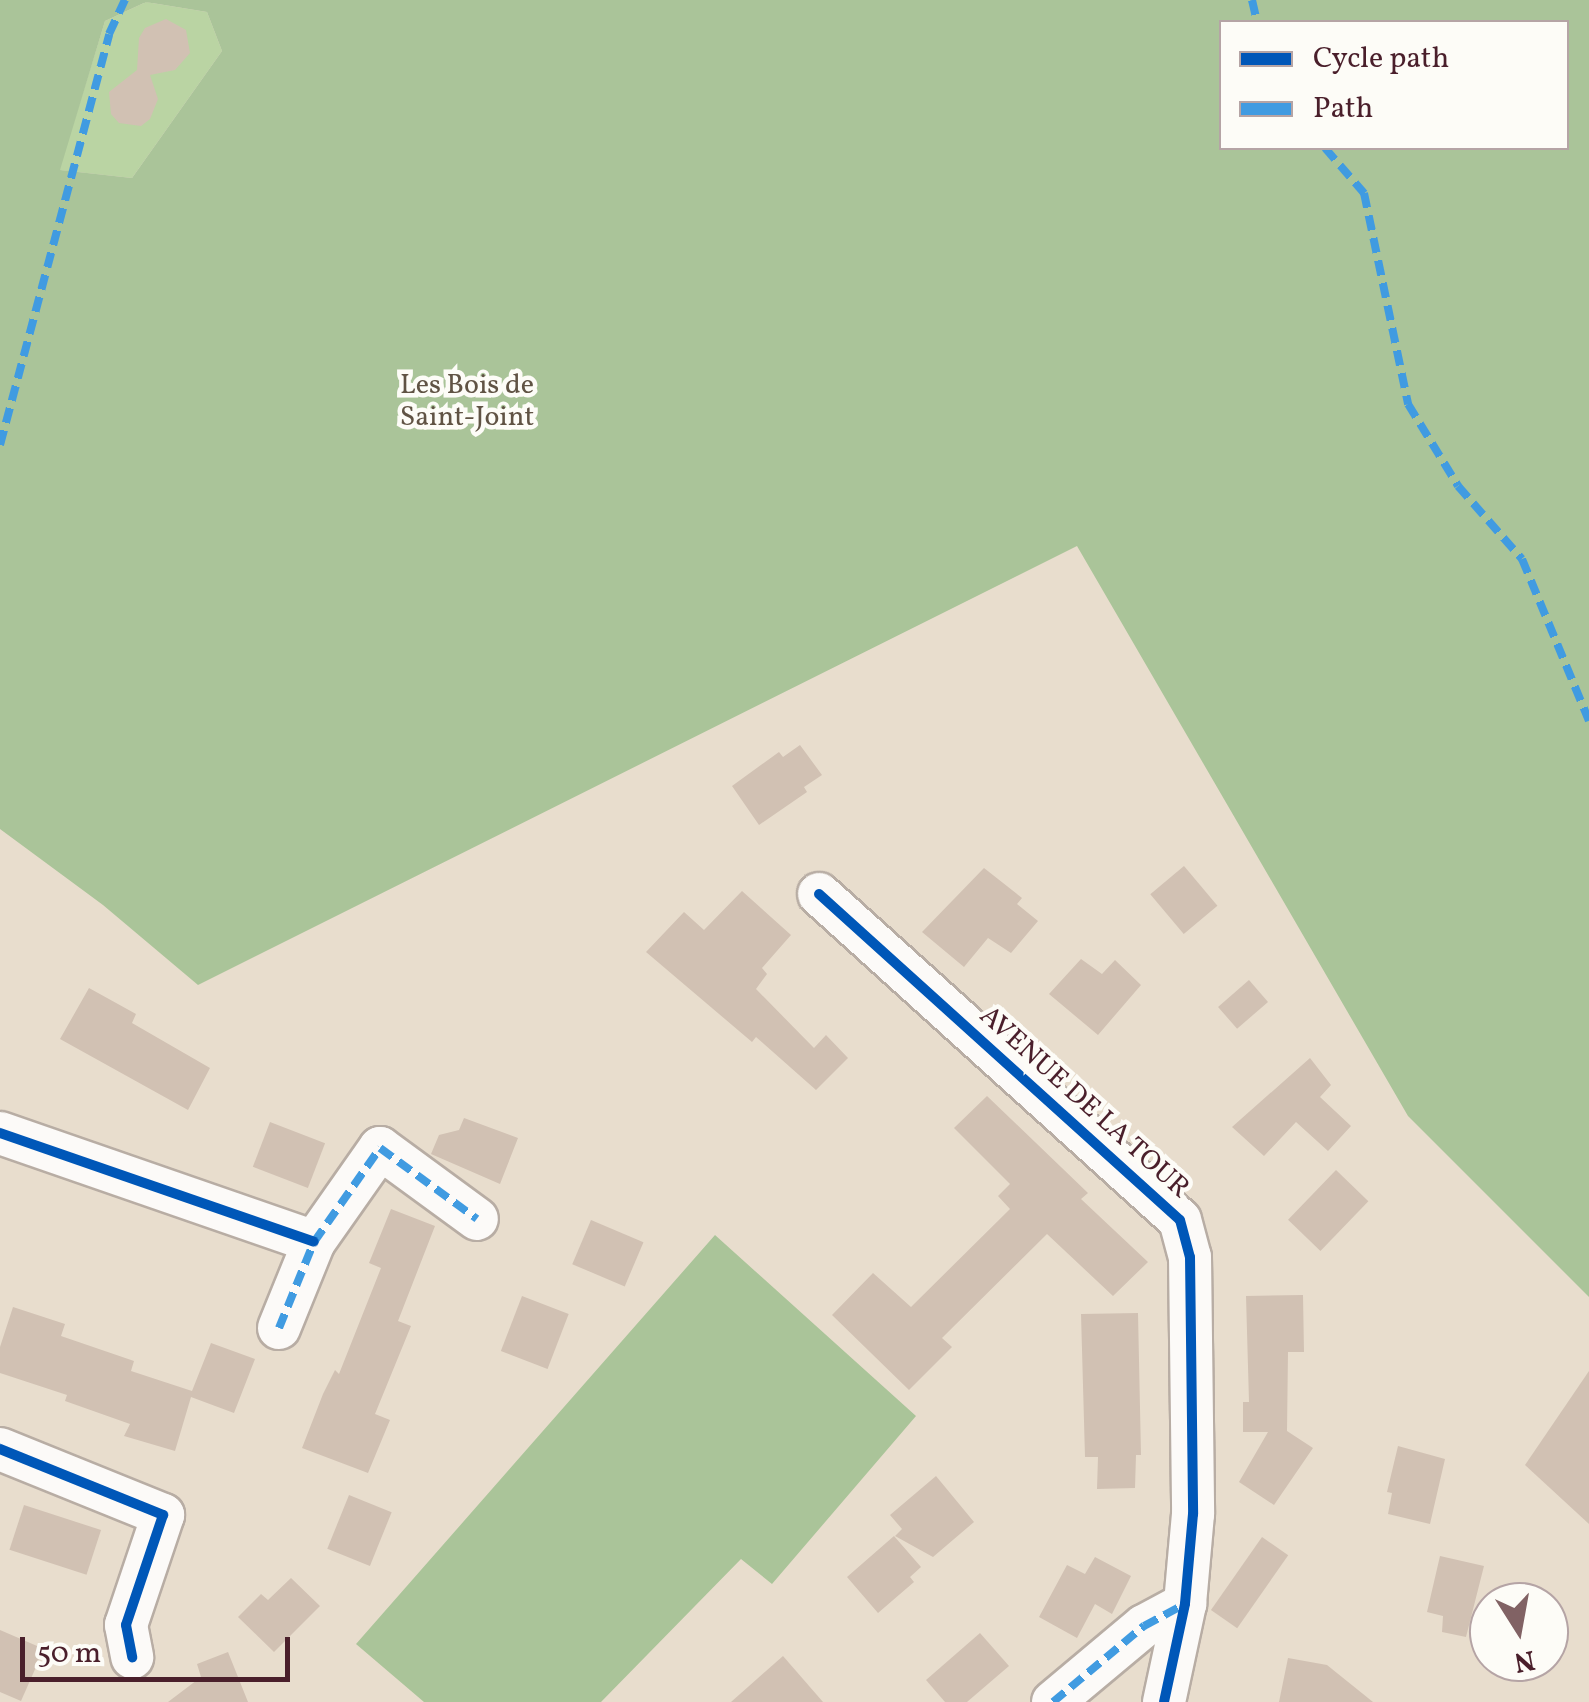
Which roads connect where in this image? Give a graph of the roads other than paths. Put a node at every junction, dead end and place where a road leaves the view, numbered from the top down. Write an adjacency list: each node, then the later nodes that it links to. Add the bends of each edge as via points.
1 (819, 894): 7 (street, AVENUE DE LA TOUR, via 1180,1220 1190,1257 1194,1514)
2 (0, 1133): 4 (street)
3 (477, 1218): 4 (street, via 380,1148)
4 (314, 1242): 5 (street)
5 (280, 1328)
6 (0, 1449): 8 (street, via 163,1515 126,1625)
7 (1185, 1604): 9 (street, via 1144,1626); 10 (street, AVENUE DE LA TOUR)
8 (132, 1656)
9 (1053, 1702)
10 (1164, 1702)

